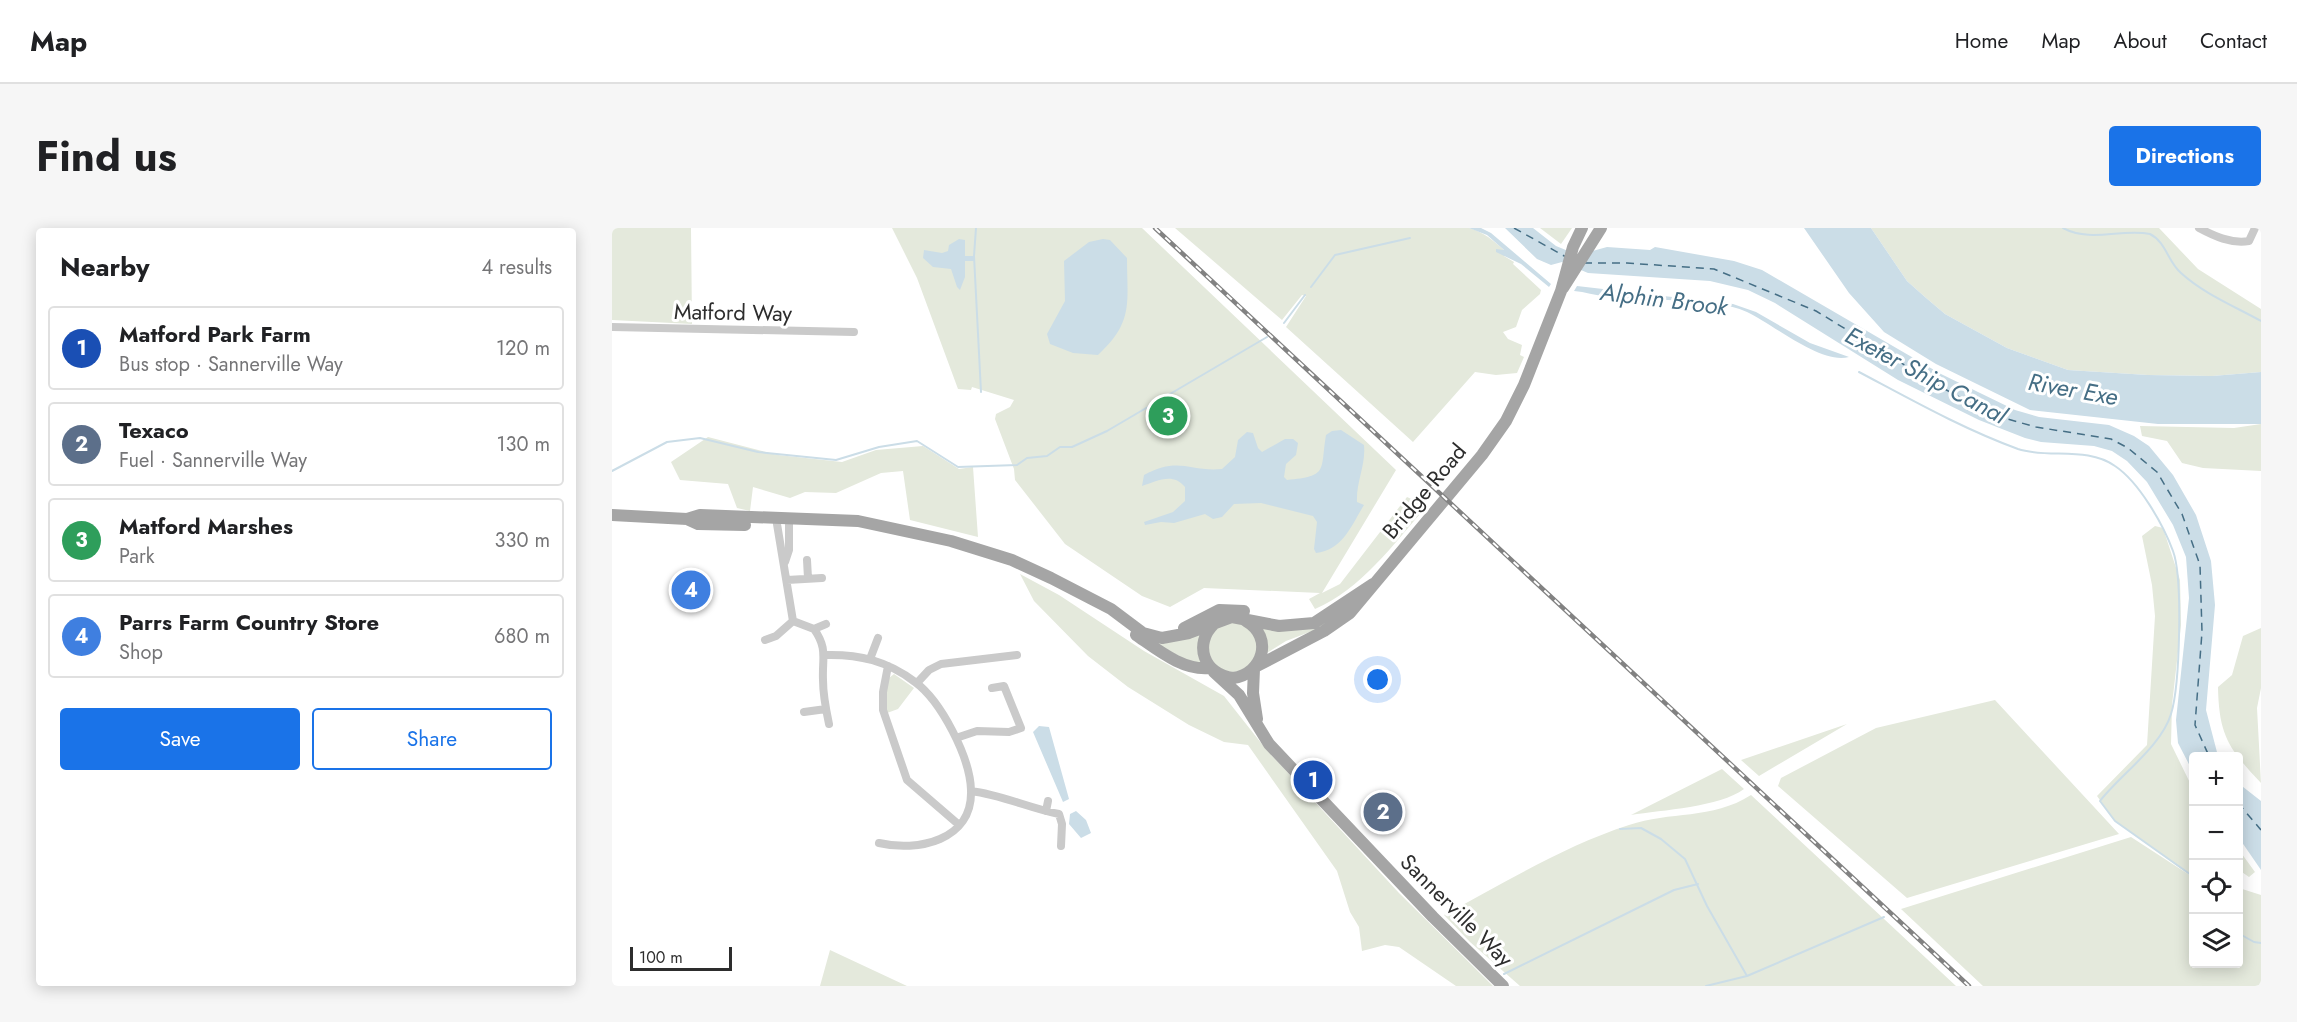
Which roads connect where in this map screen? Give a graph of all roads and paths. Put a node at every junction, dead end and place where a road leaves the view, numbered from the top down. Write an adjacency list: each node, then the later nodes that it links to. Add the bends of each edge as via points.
1 (1582, 228): 5 (main road, Bridge Road, via 1573,247)
2 (2199, 228): 3 (street, via 2239,242 2248,241)
3 (2255, 228)
4 (1598, 233): 5 (main road, Bridge Road)
5 (1573, 267): 16 (main road, Bridge Road, via 1506,421)
6 (612, 327): 7 (street, Matford Way)
7 (854, 332)
8 (612, 515): 9 (main road, via 687,519 698,524)
9 (776, 522): 10 (main road); 12 (street)
10 (789, 522): 12 (street); 17 (main road, via 919,533 999,555 1052,578)
11 (807, 560): 13 (street)
12 (785, 562): 15 (street)
13 (808, 578): 14 (street); 15 (street)
14 (822, 578)
15 (787, 580): 20 (street)
16 (1373, 584): 18 (main road); 31 (main road, Bridge Road, via 1362,601 1335,625)
17 (1093, 602): 21 (main road); 32 (main road, via 1174,660)
18 (1326, 615): 19 (main road, via 1314,623 1293,626); 21 (main road, via 1285,621 1227,609 1165,633)
19 (1242, 619): 22 (main road); 31 (main road, via 1261,638 1263,650)
20 (793, 621): 24 (street); 26 (street)
21 (1129, 622): 22 (main road, via 1143,633 1162,638)
22 (1215, 623): 32 (main road, via 1203,643 1203,656)
23 (826, 624): 24 (street)
24 (814, 629): 27 (street)
25 (878, 638): 29 (street)
26 (765, 640)
27 (825, 655): 29 (street, via 852,654); 35 (street)
28 (1017, 655): 33 (street, via 941,664)
29 (870, 659): 30 (street)
30 (888, 666): 33 (street); 43 (street, via 883,710 907,780)
31 (1256, 668): 32 (main road, via 1233,678); 38 (main road, via 1253,700)
32 (1212, 670): 38 (main road, Sannerville Way, via 1239,695)
33 (917, 683): 39 (street, via 936,704)
34 (992, 688): 39 (street, via 1004,686 1023,732 977,731)
35 (826, 709): 36 (street); 37 (street)
36 (804, 712)
37 (829, 724)
38 (1260, 732): 46 (main road, Sannerville Way, via 1428,912)
39 (956, 738): 40 (street)
40 (971, 791): 42 (street, via 996,794); 43 (street)
41 (1048, 801): 42 (street)
42 (1046, 812): 45 (street, via 1059,814)
43 (958, 824): 44 (street, via 948,835 920,846)
44 (879, 843)
45 (1060, 846)
46 (1503, 986)

